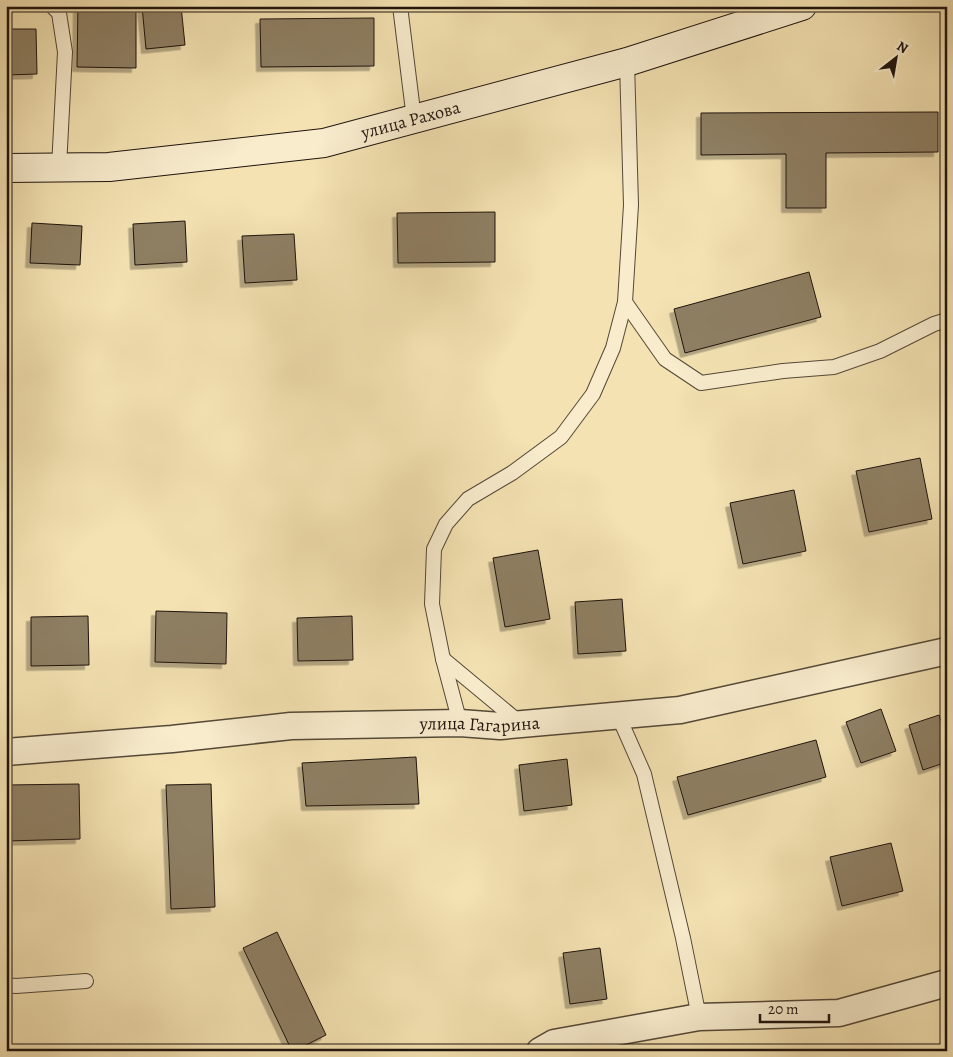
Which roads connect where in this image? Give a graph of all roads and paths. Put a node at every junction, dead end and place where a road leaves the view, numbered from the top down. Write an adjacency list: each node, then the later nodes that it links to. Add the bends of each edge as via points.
1 (52, 6): 6 (lane, via 59,13 65,52)
2 (400, 6): 5 (lane)
3 (802, 6): 4 (street, улица Рахова)
4 (627, 62): 5 (street, улица Рахова); 8 (lane, via 631,206)
5 (414, 119): 6 (street, улица Рахова, via 324,143 109,167)
6 (59, 167): 7 (street, улица Рахова)
7 (6, 168)
8 (625, 302): 9 (lane, via 665,359 701,383 834,367 880,351); 11 (lane, via 613,348 593,394 561,437 512,473 468,499 446,524 434,549 432,604)
9 (947, 320)
10 (947, 651): 12 (street, улица Гагарина, via 680,710)
11 (443, 659): 13 (lane); 14 (lane)
12 (618, 715): 14 (street, улица Гагарина); 19 (lane, via 644,774)
13 (460, 723): 14 (street, улица Гагарина, via 500,726); 15 (street, улица Гагарина, via 290,726)
14 (520, 723)
15 (6, 752)
16 (86, 981): 18 (lane)
17 (947, 983): 19 (street, via 840,1013)
18 (6, 985)
19 (699, 1017): 20 (street, via 554,1043)
20 (540, 1051)

